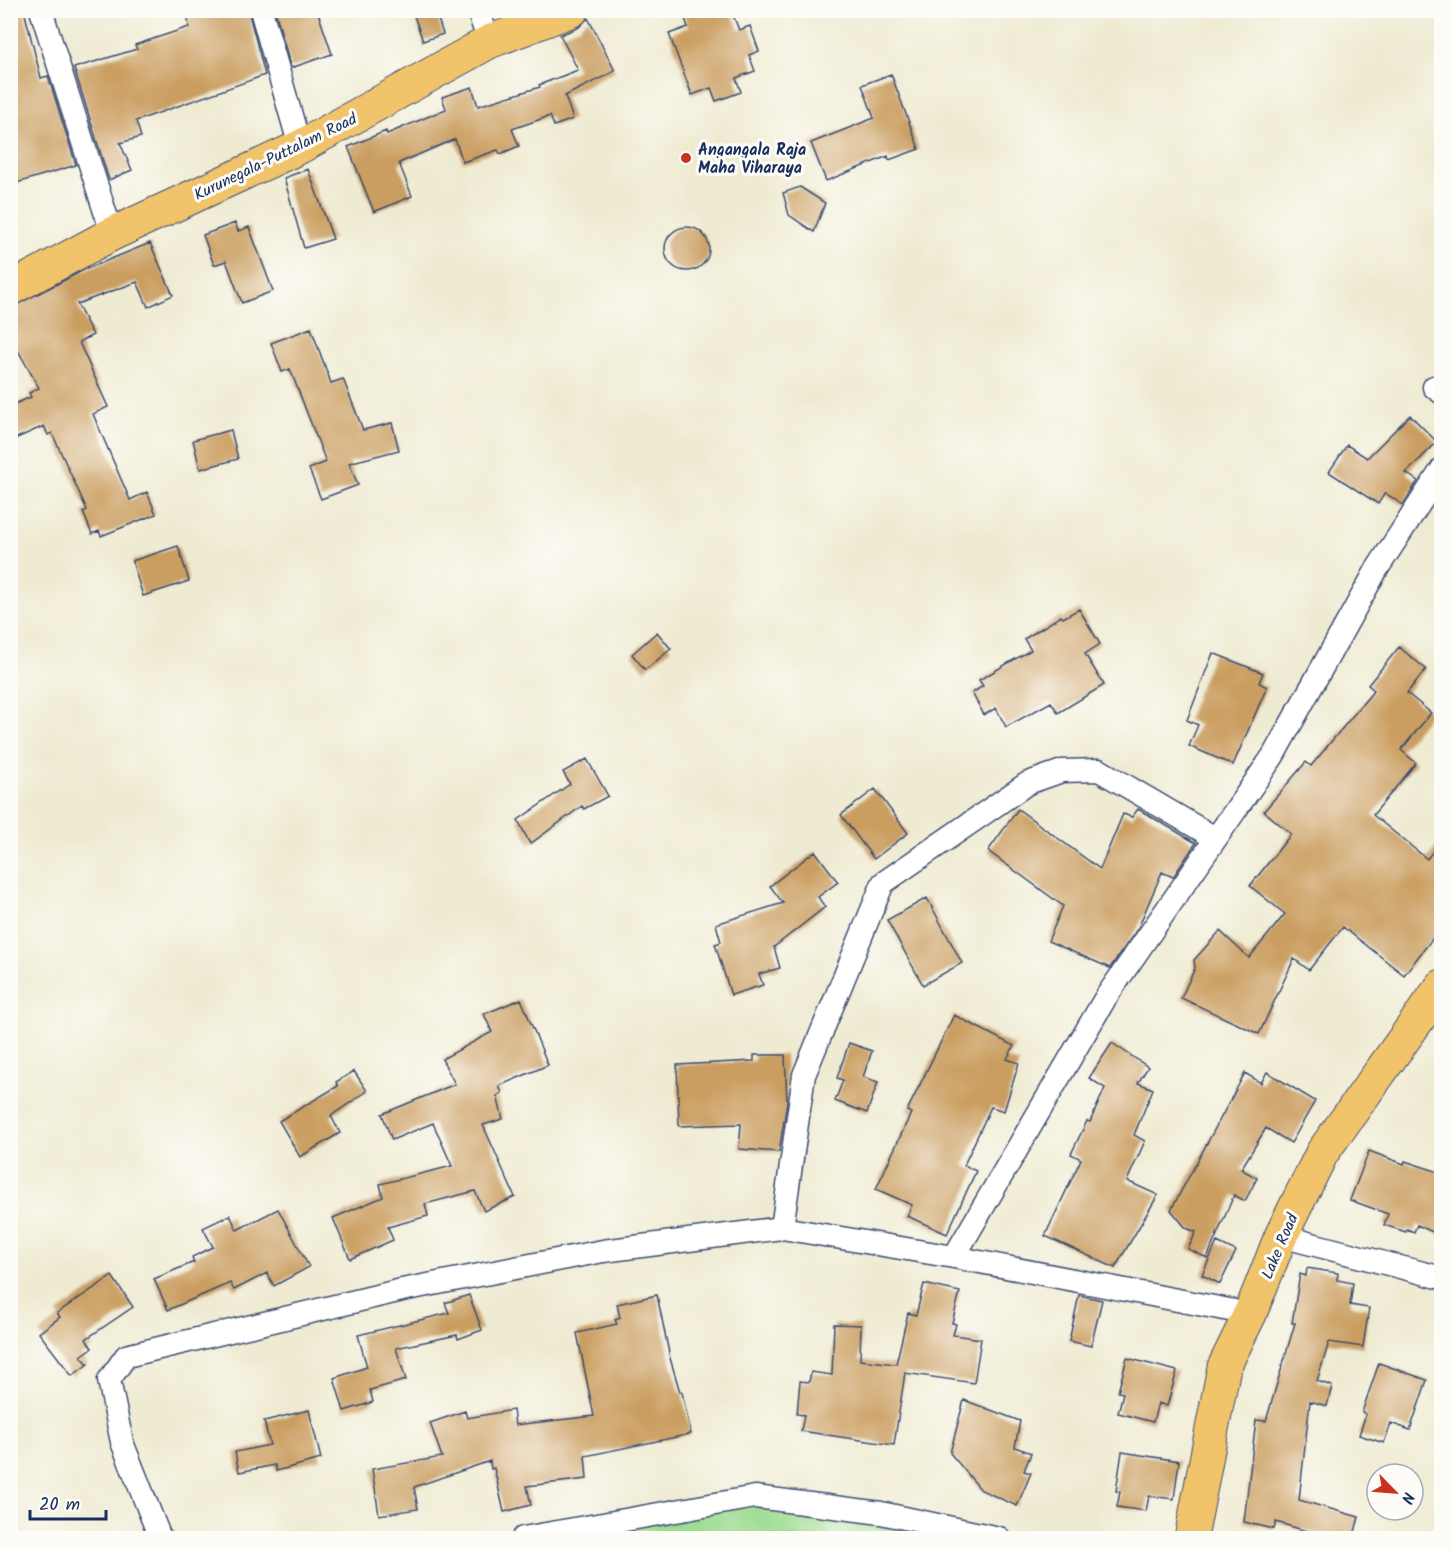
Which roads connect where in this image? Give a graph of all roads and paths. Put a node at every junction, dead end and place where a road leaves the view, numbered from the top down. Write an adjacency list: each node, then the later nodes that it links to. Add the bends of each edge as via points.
1 (41, 10): 7 (street)
2 (261, 10): 6 (street)
3 (478, 10): 5 (street)
4 (572, 10): 5 (main road, Kurunegala-Puttalam Road)
5 (489, 42): 6 (main road, Kurunegala-Puttalam Road)
6 (300, 147): 7 (main road, Kurunegala-Puttalam Road)
7 (112, 234): 8 (main road, Kurunegala-Puttalam Road)
8 (10, 289)
9 (1442, 469): 10 (street, via 1377,569 1273,756)
10 (1215, 838): 12 (street, via 1099,770 1062,771 1028,783 883,883 804,1075); 14 (street, via 1106,997)
11 (1442, 986): 13 (main road, Lake Road, via 1322,1153)
12 (782, 1228): 14 (street); 18 (street, via 603,1251 402,1290 126,1356 109,1380 122,1442)
13 (1281, 1236): 15 (street); 16 (main road, Lake Road)
14 (954, 1257): 16 (street)
15 (1442, 1278)
16 (1250, 1314): 17 (main road, Lake Road, via 1224,1367)
17 (1196, 1537)
18 (159, 1539)
19 (523, 1539): 20 (street, via 755,1497 881,1513)
20 (999, 1539)

